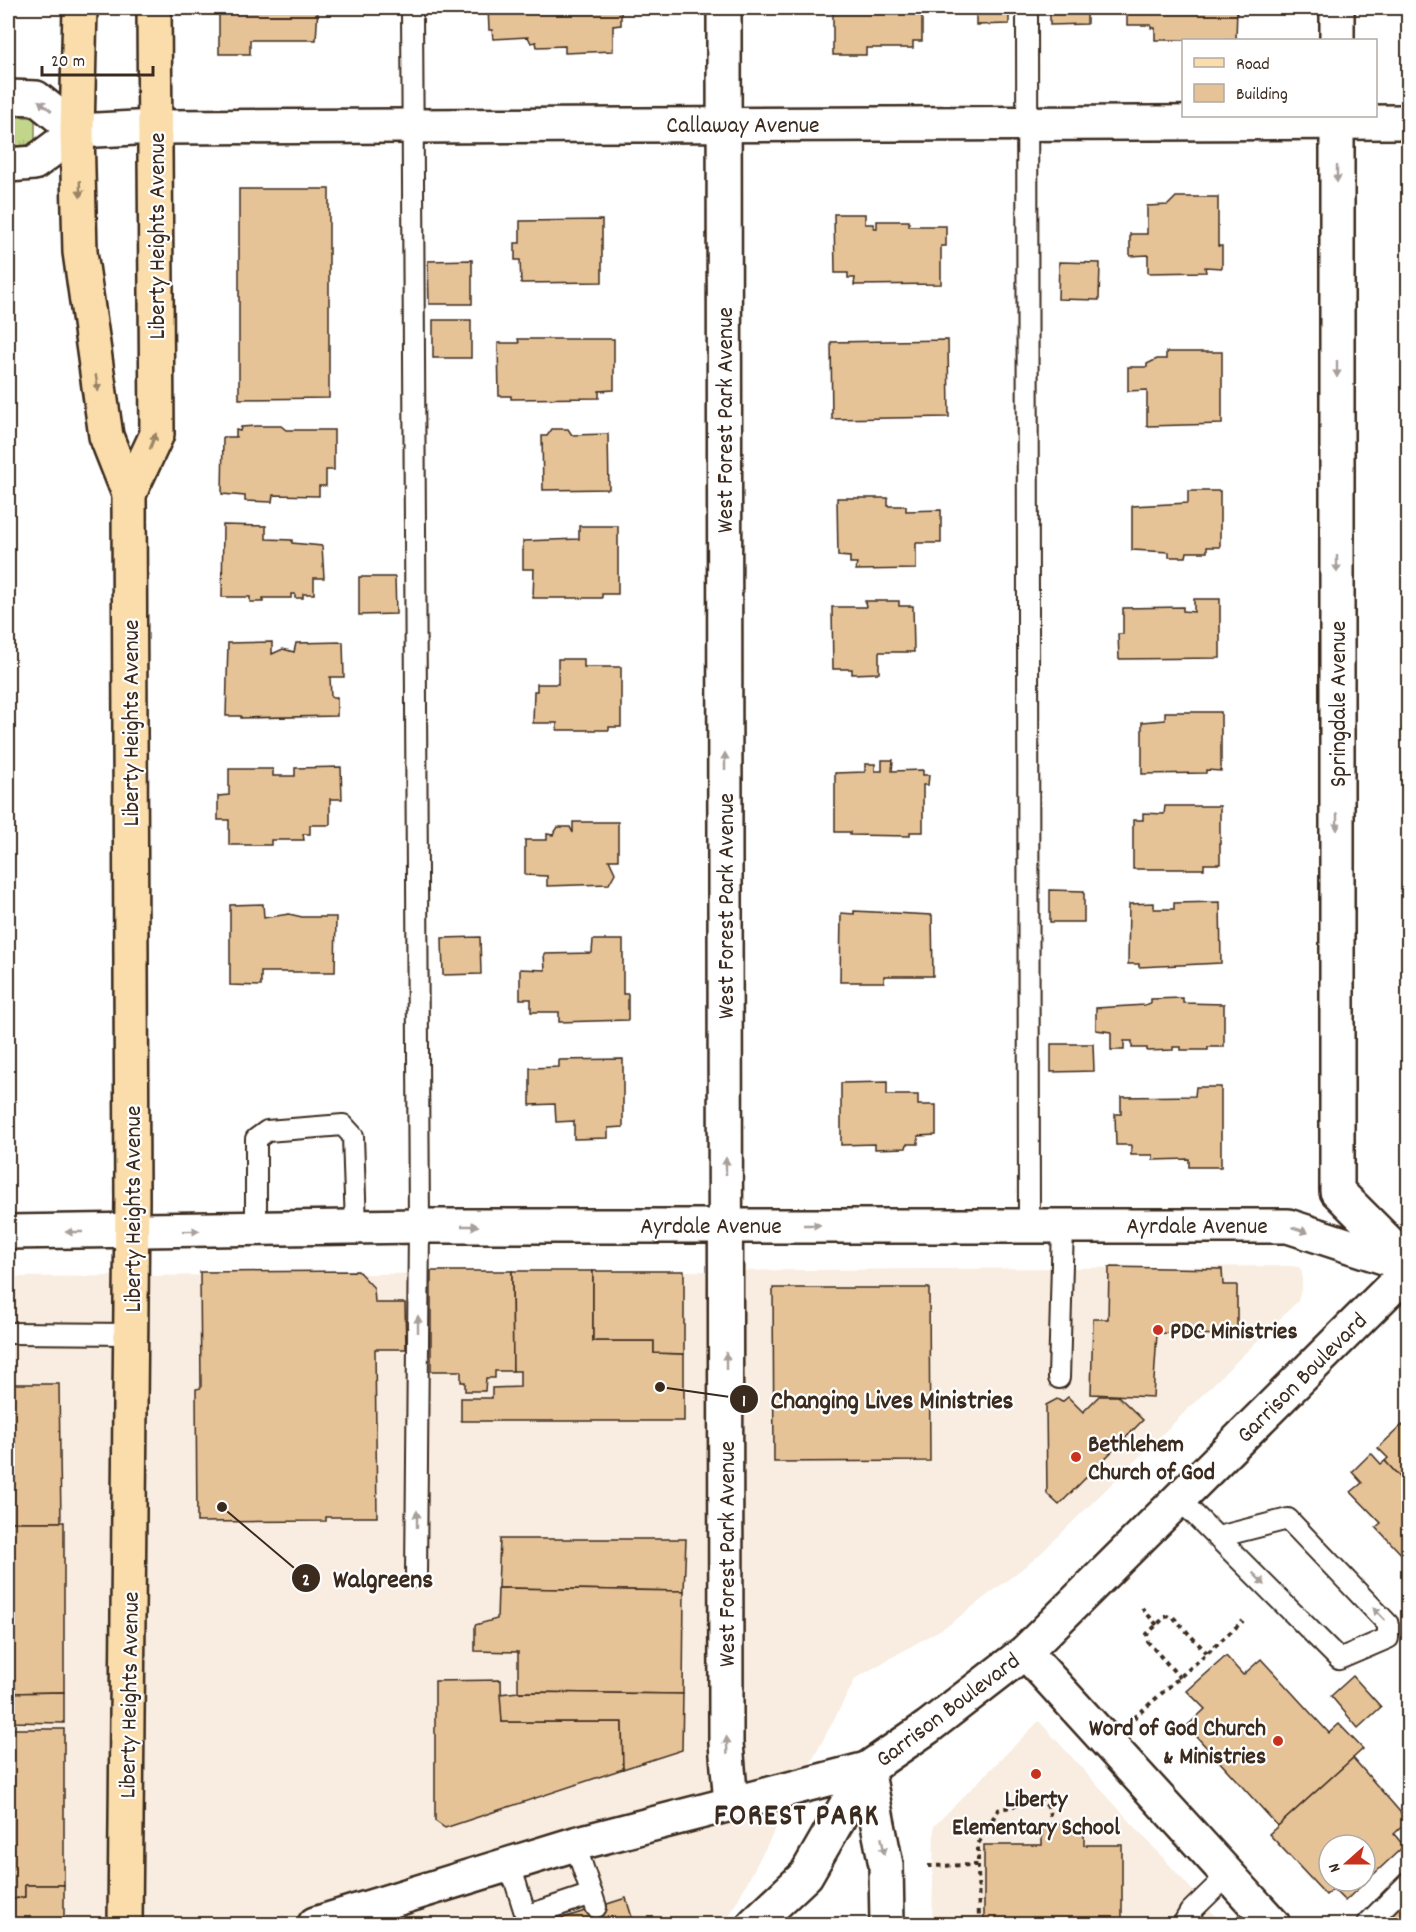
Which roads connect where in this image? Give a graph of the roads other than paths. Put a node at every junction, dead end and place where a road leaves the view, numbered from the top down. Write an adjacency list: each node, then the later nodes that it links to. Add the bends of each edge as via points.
1 (80, 8): 15 (main road, Liberty Heights Avenue)
2 (154, 8): 14 (main road, Liberty Heights Avenue)
3 (412, 8): 13 (lane)
4 (724, 8): 11 (street, West Forest Park Avenue)
5 (1027, 8): 12 (lane)
6 (1337, 8): 7 (street)
7 (1337, 39)
8 (8, 97): 15 (street, one-way to 8, via 36,99)
9 (1337, 119): 10 (street, Callaway Avenue); 12 (street, Callaway Avenue); 26 (street, Springdale Avenue, one-way to 26, via 1337,1191)
10 (1408, 122)
11 (724, 124): 12 (street, Callaway Avenue); 13 (street, Callaway Avenue); 18 (street, West Forest Park Avenue, one-way to 11)
12 (1028, 124): 19 (lane)
13 (413, 126): 14 (street, Callaway Avenue); 21 (lane)
14 (155, 127): 15 (street, Callaway Avenue); 17 (main road, Liberty Heights Avenue, one-way to 14, via 157,434)
15 (77, 131): 16 (street, via 34,163); 17 (main road, Liberty Heights Avenue, one-way to 17, via 80,252 96,375 106,436)
16 (8, 165)
17 (129, 494): 25 (main road, Liberty Heights Avenue)
18 (726, 1225): 19 (street, Ayrdale Avenue, one-way to 19); 21 (street, Ayrdale Avenue, one-way to 18); 36 (street, West Forest Park Avenue, one-way to 18, via 726,1743)
19 (1029, 1225): 20 (street, Ayrdale Avenue)
20 (1063, 1225): 26 (street, Ayrdale Avenue, one-way to 26, via 1288,1226); 30 (lane)
21 (419, 1226): 22 (street, Ayrdale Avenue); 33 (lane, one-way to 21)
22 (356, 1227): 23 (street, Ayrdale Avenue); 23 (lane, via 353,1136 343,1125 267,1131 256,1139)
23 (256, 1229): 25 (street, Ayrdale Avenue, one-way to 23)
24 (8, 1232): 25 (street, Ayrdale Avenue, one-way to 24)
25 (132, 1232): 29 (main road, Liberty Heights Avenue)
26 (1408, 1264)
27 (1408, 1271): 31 (street, Garrison Boulevard)
28 (8, 1333): 29 (lane)
29 (132, 1334): 41 (main road, Liberty Heights Avenue)
30 (1059, 1378)
31 (1179, 1499): 32 (lane); 34 (street, Garrison Boulevard)
32 (1218, 1538): 32 (lane, one-way to 32, via 1339,1659 1389,1638 1388,1624 1288,1519)
33 (416, 1577)
34 (1025, 1652): 35 (street, Garrison Boulevard, via 928,1727); 39 (street)
35 (867, 1768): 36 (street, Garrison Boulevard); 43 (street, via 806,1875); 44 (street, one-way to 44, via 886,1865)
36 (731, 1804): 37 (street, Garrison Boulevard)
37 (575, 1844): 38 (street, Garrison Boulevard); 38 (lane, via 594,1901 555,1913 526,1916)
38 (510, 1865): 42 (street, Garrison Boulevard)
39 (1228, 1875): 45 (lane); 46 (street)
40 (1408, 1882): 47 (lane)
41 (125, 1924)
42 (315, 1924)
43 (754, 1924)
44 (887, 1924)
45 (1183, 1924)
46 (1273, 1924)
47 (1367, 1924)

